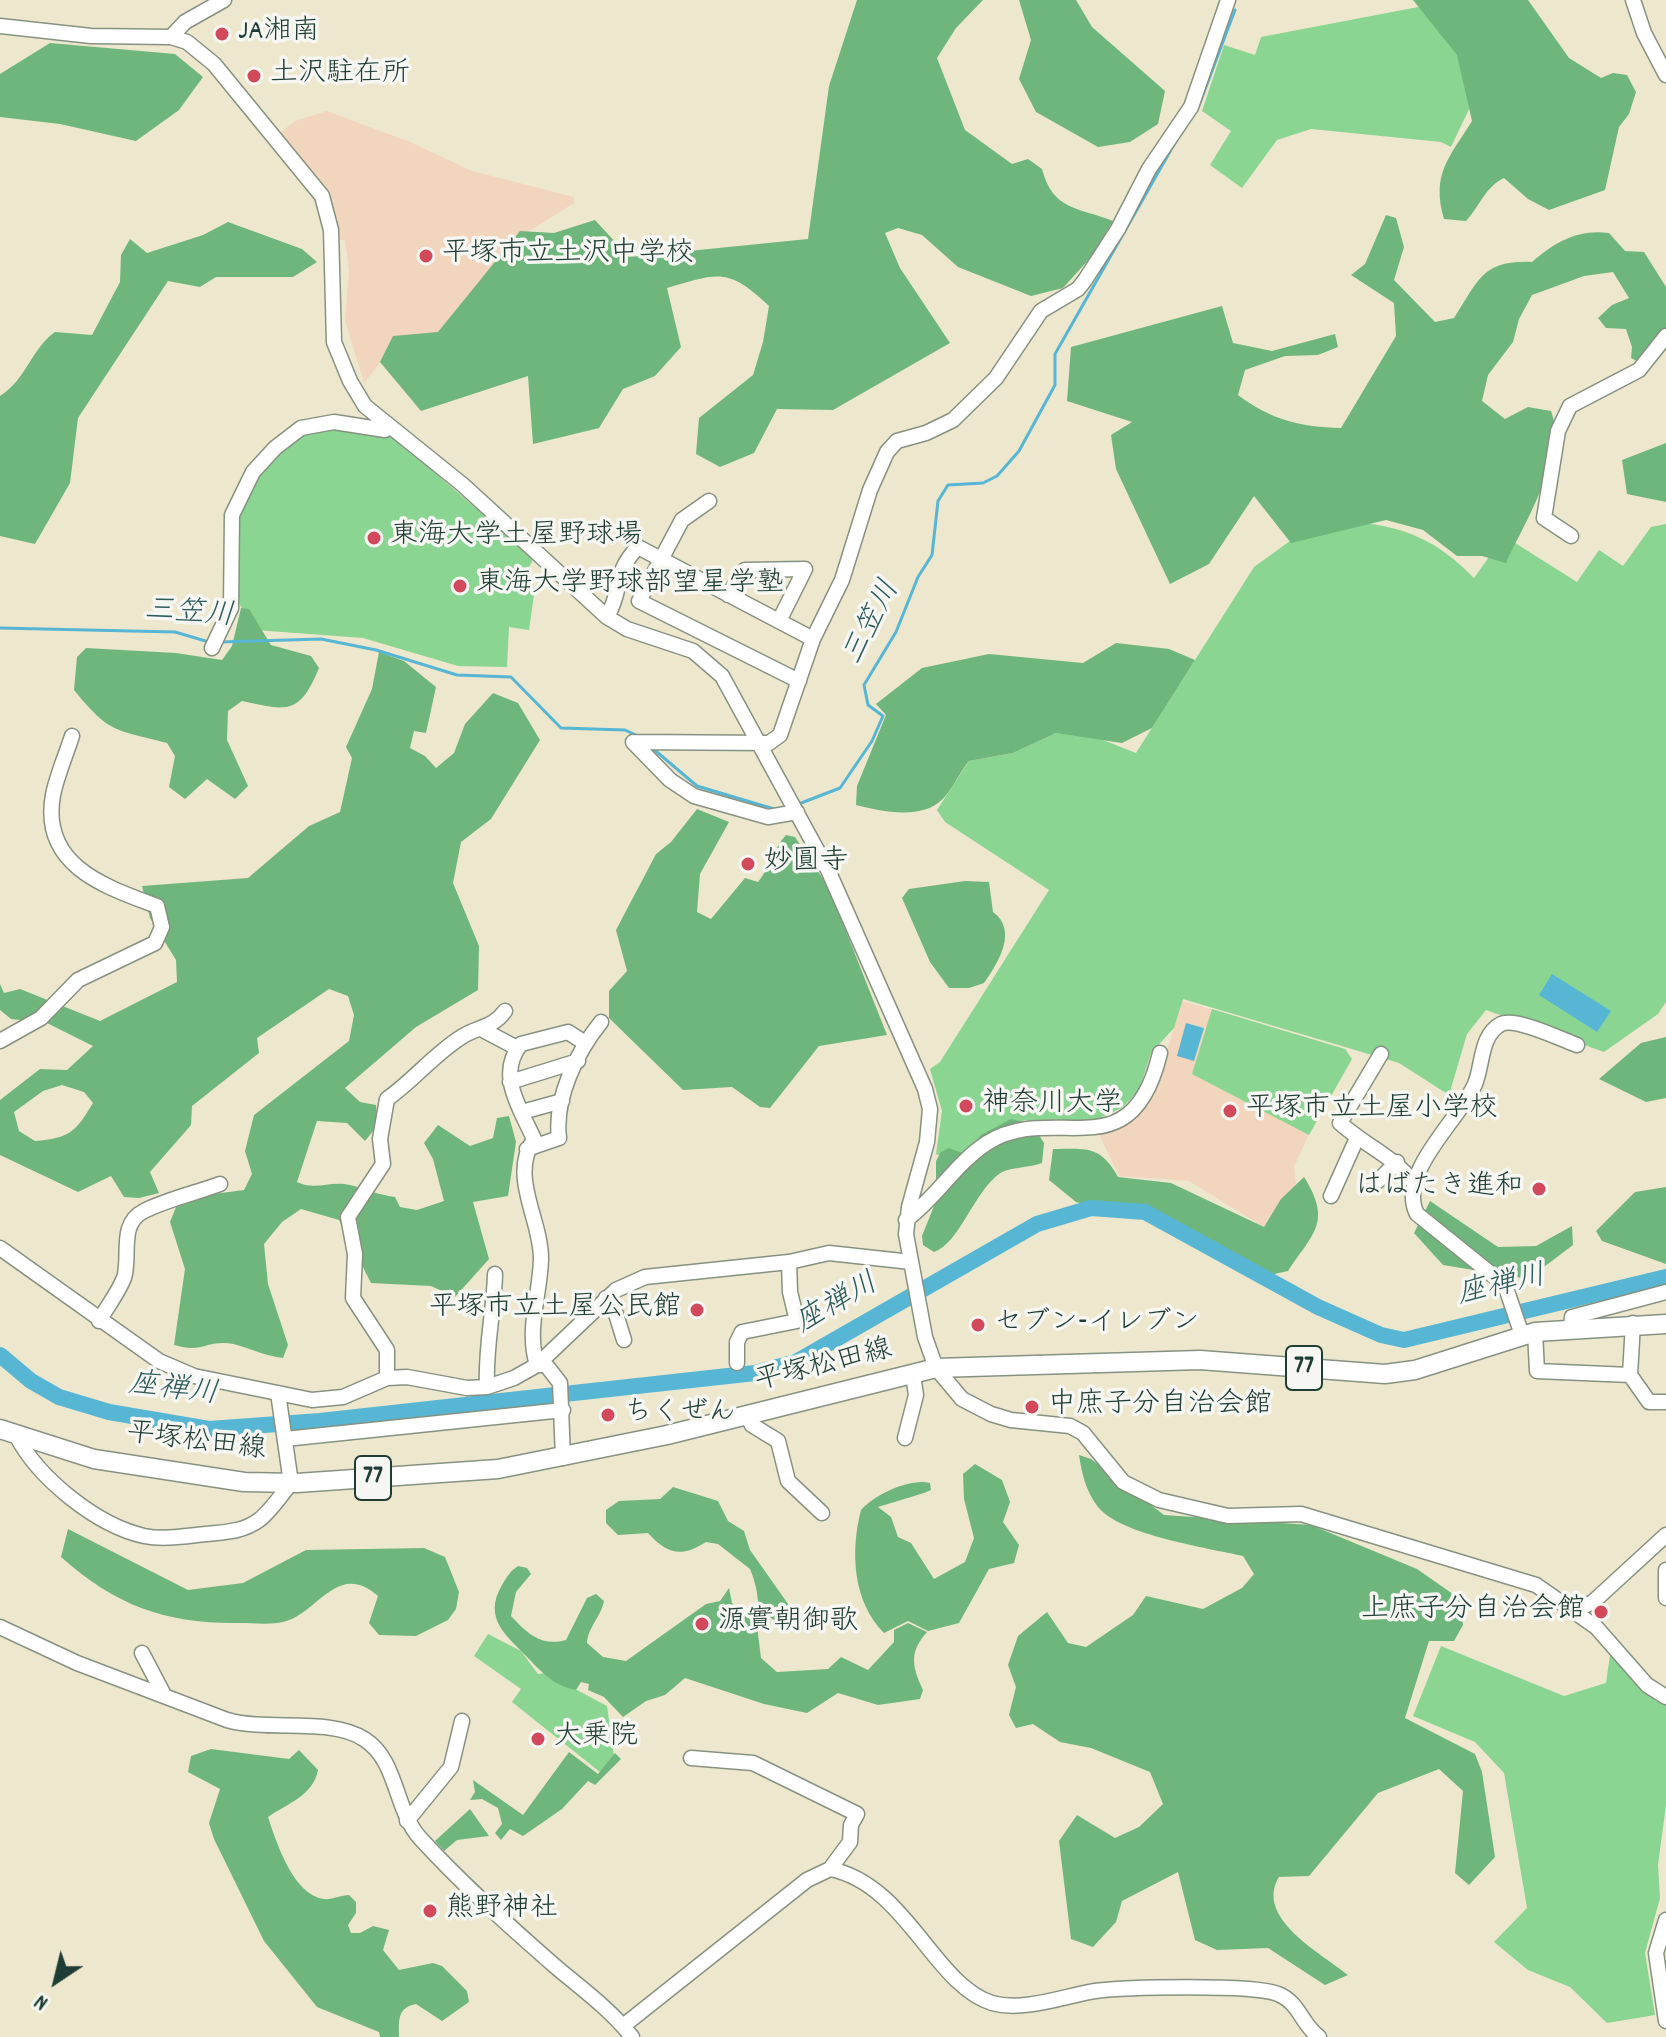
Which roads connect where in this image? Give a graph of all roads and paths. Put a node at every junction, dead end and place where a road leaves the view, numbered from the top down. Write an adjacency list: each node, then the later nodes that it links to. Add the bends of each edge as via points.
1 (224, 0): 5 (street, via 185,22)
2 (1228, 0): 15 (street, via 1191,107 1085,280 1041,311 996,378 953,420 897,441 887,452 842,580)
3 (1633, 0): 6 (street)
4 (0, 26): 5 (street, via 91,36)
5 (171, 37): 8 (street, via 187,42 214,64 322,196 331,230 334,342 365,406)
6 (1666, 75)
7 (1666, 336): 10 (street, via 1639,370 1570,406 1558,431 1544,518)
8 (388, 427): 13 (street, via 463,485); 16 (street, via 334,422 301,428 253,472 232,515 231,608)
9 (709, 501): 11 (street, via 682,520)
10 (1571, 536)
11 (661, 561): 12 (street); 13 (street, via 638,547 619,571 618,598); 17 (street, via 639,601)
12 (728, 595): 14 (street); 14 (street, via 745,570 805,569)
13 (607, 617): 19 (street, via 708,662 722,676)
14 (779, 621): 15 (street)
15 (813, 639): 17 (street)
16 (215, 642)
17 (799, 681): 19 (street, via 780,735)
18 (72, 736): 24 (street, via 53,795 58,841 92,881 157,906 162,927 155,943 78,980 41,1018)
19 (759, 743): 20 (street); 20 (street, via 633,742 694,796 768,817)
20 (794, 807): 41 (street, via 882,991 930,1109 927,1142)
21 (505, 1011): 23 (street)
22 (601, 1022): 25 (street)
23 (483, 1030): 27 (street); 59 (street, via 466,1034 387,1099 380,1139 383,1164 348,1217 355,1254 353,1298 387,1350)
24 (0, 1041)
25 (585, 1043): 27 (street, via 568,1032); 30 (street)
26 (1577, 1045): 39 (street, via 1510,1021 1498,1025 1485,1042 1475,1087 1425,1156)
27 (517, 1048): 31 (street, via 508,1068)
28 (1160, 1053): 41 (street, via 1145,1097 1130,1112 1088,1130 1042,1129 985,1144)
29 (1381, 1054): 34 (street, via 1340,1123)
30 (578, 1061): 31 (street); 32 (street)
31 (510, 1082): 33 (street)
32 (562, 1101): 33 (street); 35 (street, via 559,1138)
33 (522, 1112): 35 (street, via 534,1139)
34 (1357, 1138): 36 (street); 40 (street)
35 (527, 1149): 55 (street, via 523,1163 541,1256 532,1325)
36 (1397, 1162): 37 (street); 39 (street)
37 (1378, 1181)
38 (220, 1184): 48 (street, via 142,1211 131,1223 127,1267)
39 (1416, 1185): 52 (street, via 1417,1214 1500,1280)
40 (1331, 1196)
41 (906, 1220): 44 (street)
42 (0, 1248): 48 (street)
43 (789, 1262): 44 (street, via 829,1253); 47 (street, via 645,1277); 54 (street, via 797,1321 742,1332)
44 (911, 1262): 56 (street)
45 (495, 1274): 60 (street)
46 (1666, 1292): 51 (street, via 1572,1317)
47 (606, 1298): 53 (street); 55 (street)
48 (99, 1321): 61 (street, via 174,1368)
49 (1633, 1323): 50 (main road, 平塚松田線 / 77); 51 (main road, 平塚松田線 / 77); 58 (street)
50 (1666, 1324)
51 (1571, 1327): 52 (main road, 平塚松田線 / 77)
52 (1529, 1334): 56 (main road, 平塚松田線 / 77, via 1415,1370 1385,1374 1200,1360); 58 (street, via 1537,1371)
53 (624, 1340)
54 (737, 1363)
55 (537, 1365): 60 (street); 63 (street, via 546,1365 561,1386)
56 (936, 1368): 57 (main road, 平塚松田線 / 77); 74 (street, via 962,1399 991,1414 1070,1426 1083,1433 1111,1470 1139,1493 1228,1516 1283,1512 1341,1524 1536,1585)
57 (913, 1375): 64 (main road, 平塚松田線 / 77); 67 (street, via 916,1395)
58 (1630, 1375): 62 (street, via 1649,1402)
59 (387, 1378): 60 (street); 61 (street, via 332,1400)
60 (487, 1387)
61 (278, 1393): 66 (street)
62 (1666, 1402)
63 (563, 1408): 66 (street); 68 (street)
64 (747, 1416): 68 (main road, 平塚松田線 / 77); 70 (street, via 778,1441 788,1481)
65 (8, 1432): 69 (main road, 平塚松田線 / 77, via 94,1459 244,1482); 69 (street, via 56,1483 92,1511 145,1536 237,1531 258,1521)
66 (285, 1437): 69 (street)
67 (905, 1438)
68 (563, 1458): 69 (main road, 平塚松田線 / 77, via 498,1469)
69 (291, 1483)
70 (822, 1513)
71 (1665, 1539): 74 (street, via 1593,1602)
72 (1666, 1570): 73 (street)
73 (1666, 1598)
74 (1576, 1610): 78 (street, via 1647,1685)
75 (0, 1627): 77 (street, via 77,1663)
76 (142, 1653): 77 (street)
77 (163, 1693): 81 (street, via 249,1726 335,1729 362,1737 383,1757)
78 (1666, 1697)
79 (462, 1721): 81 (street, via 451,1767)
80 (691, 1758): 82 (street, via 753,1763 857,1814 850,1842)
81 (407, 1821): 85 (street, via 462,1884)
82 (830, 1869): 85 (street, via 807,1880); 86 (street, via 863,1881 904,1917 960,1982 995,2004 1142,1987 1268,1991 1293,2003)
83 (1666, 1920): 84 (street, via 1656,1953)
84 (1666, 2021)
85 (628, 2031)
86 (1319, 2037)

